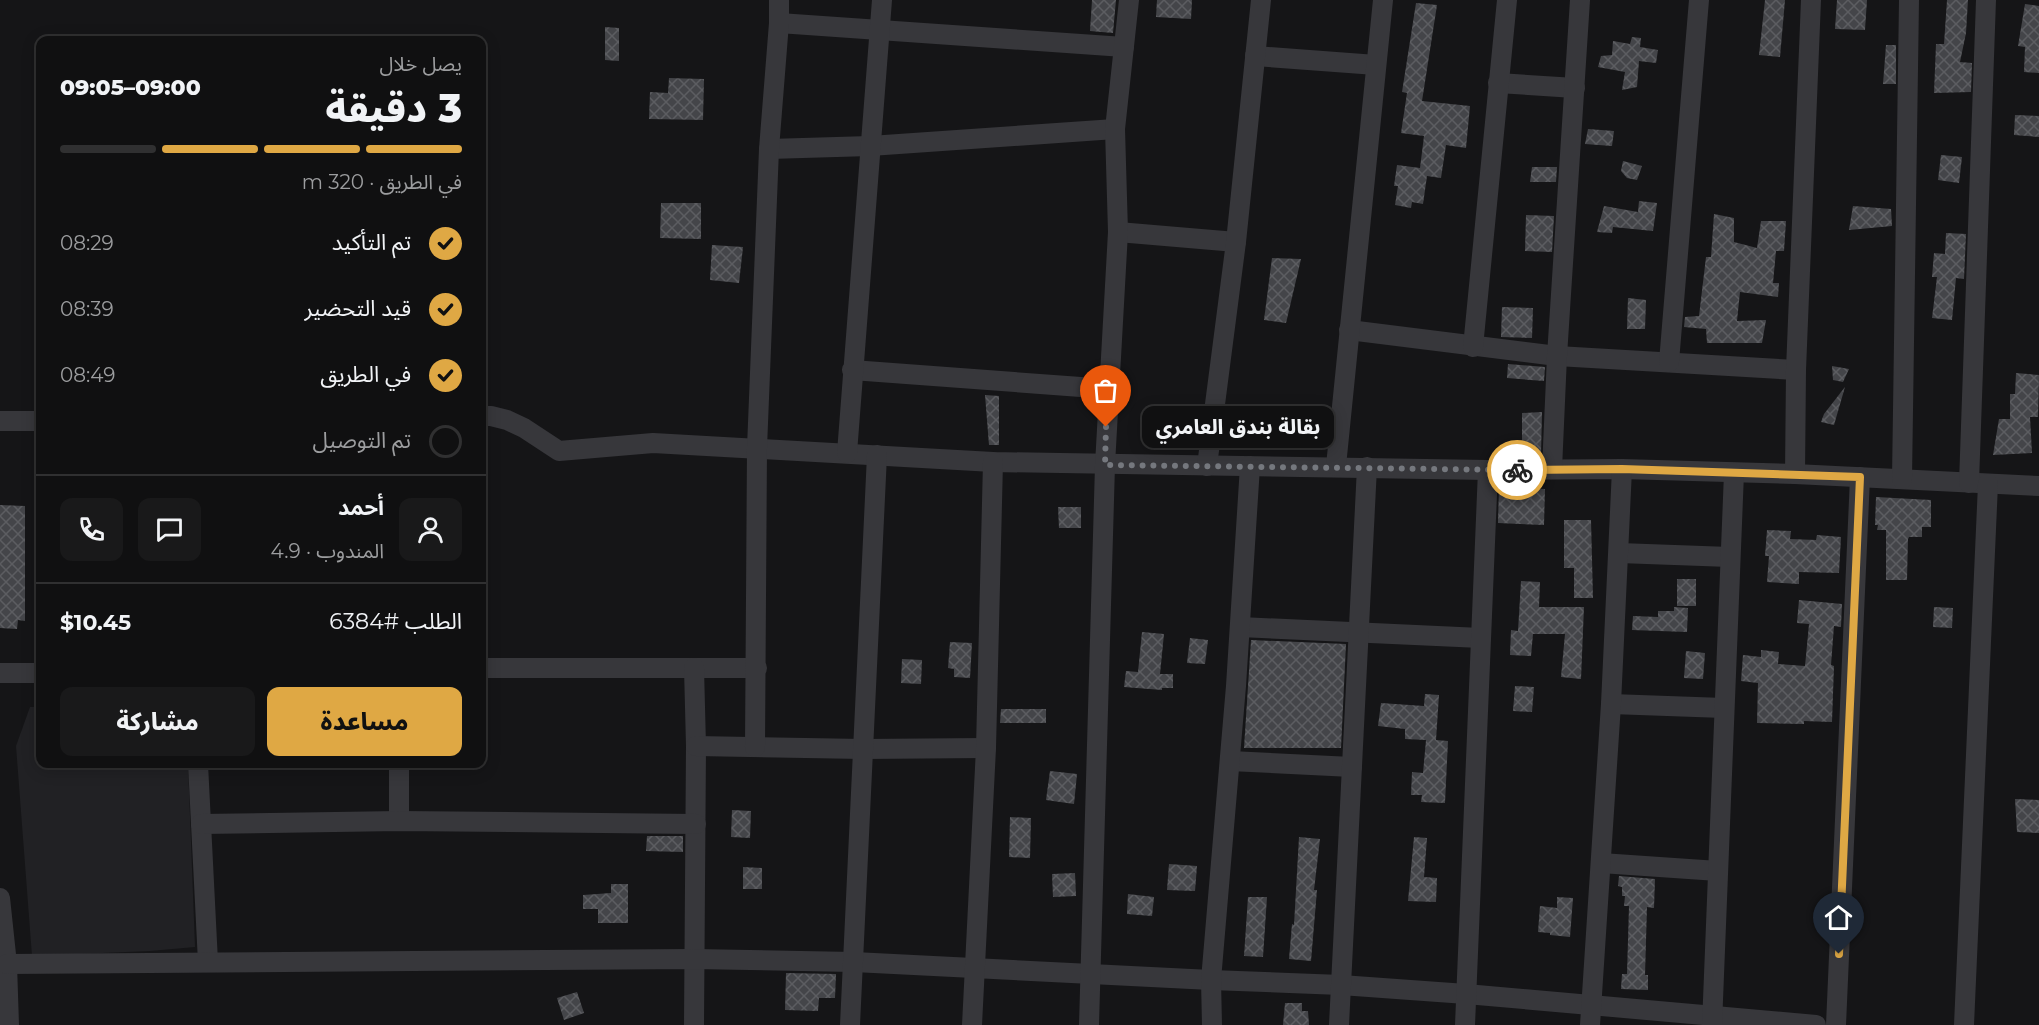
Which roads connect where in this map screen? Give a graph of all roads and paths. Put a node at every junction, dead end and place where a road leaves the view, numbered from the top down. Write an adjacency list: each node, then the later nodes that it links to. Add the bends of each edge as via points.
1 (778, 0): 12 (street)
2 (882, 0): 13 (street)
3 (1129, 0): 14 (street)
4 (1261, 0): 15 (street)
5 (1383, 0): 16 (street)
6 (1507, 0): 17 (street)
7 (1580, 0): 18 (street)
8 (1699, 0): 27 (street)
9 (1811, 0): 29 (street)
10 (1909, 0): 49 (street)
11 (1986, 0): 50 (street)
12 (779, 22): 13 (street); 21 (street)
13 (878, 30): 14 (street); 20 (street)
14 (1124, 47): 19 (street)
15 (1255, 56): 16 (street); 23 (street)
16 (1376, 65): 24 (street)
17 (1498, 83): 18 (street); 25 (street)
18 (1575, 88): 26 (street)
19 (1115, 129): 20 (street); 22 (street)
20 (870, 146): 21 (street); 28 (street)
21 (769, 149): 34 (street)
22 (1118, 231): 23 (street); 30 (street)
23 (1236, 242): 39 (street)
24 (1349, 330): 25 (street); 41 (street)
25 (1473, 347): 26 (street)
26 (1557, 356): 27 (street); 43 (street)
27 (1668, 362): 29 (street)
28 (852, 370): 30 (street); 35 (street)
29 (1796, 370): 47 (street)
30 (1108, 389): 38 (street)
31 (486, 416): 34 (street, via 524,428 559,451 653,443)
32 (0, 421): 33 (street)
33 (36, 421)
34 (757, 448): 35 (street); 59 (street)
35 (847, 453): 36 (street)
36 (877, 455): 37 (street); 67 (street)
37 (993, 462): 38 (street); 66 (street)
38 (1105, 465): 39 (street); 83 (street)
39 (1207, 466): 40 (street)
40 (1250, 466): 41 (street); 54 (street)
41 (1336, 466): 42 (street)
42 (1367, 467): 45 (street); 55 (street)
43 (1552, 469): 44 (street); 45 (street)
44 (1622, 469): 46 (street); 52 (street)
45 (1488, 470): 56 (street)
46 (1734, 473): 47 (street); 53 (street)
47 (1795, 474): 48 (street)
48 (1860, 477): 49 (street); 99 (street)
49 (1902, 479): 50 (street)
50 (1978, 483): 51 (street); 100 (street)
51 (2039, 486)
52 (1619, 553): 53 (street); 62 (street)
53 (1730, 557): 63 (street)
54 (1240, 627): 55 (street); 68 (street)
55 (1359, 632): 56 (street); 69 (street)
56 (1480, 638): 86 (street)
57 (486, 668): 58 (street)
58 (694, 668): 59 (street); 64 (street)
59 (757, 668): 65 (street)
60 (0, 673): 61 (street)
61 (36, 673)
62 (1611, 704): 63 (street); 75 (street)
63 (1724, 708): 76 (street)
64 (696, 746): 65 (street); 74 (street)
65 (755, 747): 67 (street)
66 (986, 748): 67 (street); 82 (street)
67 (863, 749): 80 (street)
68 (1230, 761): 69 (street); 84 (street)
69 (1352, 767): 85 (street)
70 (198, 768): 73 (street)
71 (399, 768): 72 (street)
72 (399, 821): 73 (street); 74 (street)
73 (201, 824): 79 (street)
74 (696, 824): 78 (street)
75 (1601, 863): 76 (street); 87 (street)
76 (1718, 872): 88 (street)
77 (0, 898): 81 (street)
78 (694, 959): 79 (street); 80 (street); 90 (street)
79 (208, 962): 81 (street)
80 (854, 962): 82 (street); 91 (street)
81 (7, 964): 89 (street)
82 (974, 966): 83 (street); 92 (street)
83 (1090, 974): 84 (street); 93 (street)
84 (1211, 980): 85 (street); 94 (street)
85 (1341, 985): 86 (street); 95 (street)
86 (1466, 994): 87 (street); 96 (street)
87 (1591, 1005): 88 (street); 97 (street)
88 (1712, 1021): 98 (street)
89 (9, 1025)
90 (694, 1025)
91 (850, 1025)
92 (972, 1025)
93 (1089, 1025)
94 (1212, 1025)
95 (1339, 1025)
96 (1465, 1025)
97 (1590, 1025)
98 (1816, 1025)
99 (1836, 1025)
100 (1964, 1025)

